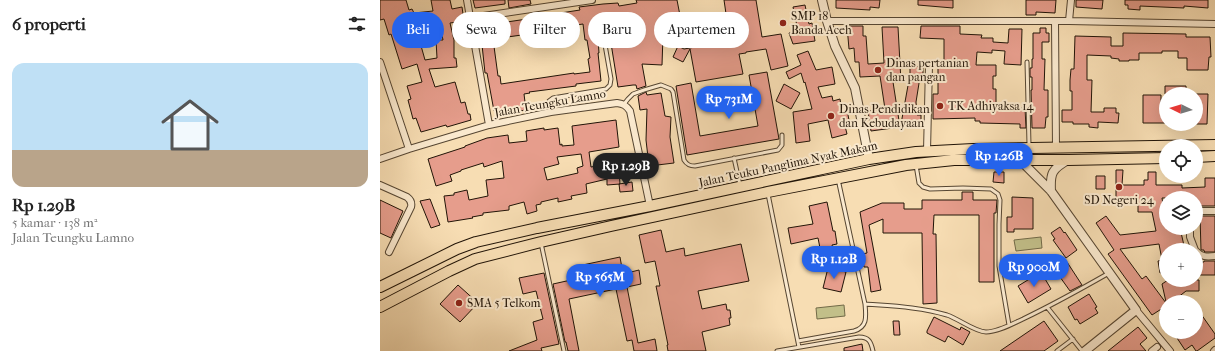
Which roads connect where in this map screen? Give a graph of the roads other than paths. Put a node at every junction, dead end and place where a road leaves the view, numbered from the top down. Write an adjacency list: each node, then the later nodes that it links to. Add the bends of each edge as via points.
1 (467, 0): 5 (street)
2 (592, 0): 6 (street)
3 (822, 0): 7 (street)
4 (1071, 0): 9 (street)
5 (469, 12)
6 (511, 12)
7 (827, 21): 8 (street); 30 (street, via 835,46 855,88)
8 (1055, 21): 9 (street); 22 (street)
9 (1069, 21): 10 (street)
10 (1215, 24)
11 (475, 48): 18 (street)
12 (606, 48): 17 (lane, via 610,85 606,89 552,98 549,101)
13 (380, 62): 23 (street)
14 (1027, 62): 21 (lane)
15 (929, 65): 24 (street)
16 (624, 104): 17 (street, Jalan Teungku Lamno); 27 (lane, via 632,94 661,85 669,87 673,92 684,160 687,164 695,166); 39 (street, Jalan Teungku Lamno, via 630,111)
17 (551, 112): 18 (street, Jalan Teungku Lamno)
18 (489, 125): 23 (street, Jalan Teungku Lamno)
19 (782, 135): 27 (lane, via 782,144 778,150)
20 (1215, 145): 22 (main road, Jalan Teuku Panglima Nyak Makam)
21 (1029, 147): 22 (main road, Jalan Teuku Panglima Nyak Makam); 24 (main road, Jalan Teuku Panglima Nyak Makam)
22 (1056, 148)
23 (409, 149): 29 (street, Jalan Teungku Lamno)
24 (927, 151): 30 (main road, Jalan Teuku Panglima Nyak Makam)
25 (1215, 156): 26 (main road)
26 (1203, 157)
27 (734, 158): 36 (lane)
28 (1159, 158): 32 (main road, Jalan Teuku Panglima Nyak Makam)
29 (380, 159)
30 (869, 159): 36 (main road, Jalan Teuku Panglima Nyak Makam)
31 (1020, 160): 32 (main road, Jalan Teuku Panglima Nyak Makam); 33 (main road, Jalan Teuku Panglima Nyak Makam, via 954,160); 37 (street)
32 (1069, 160): 37 (street, via 1052,173)
33 (916, 164): 34 (main road, Jalan Teuku Panglima Nyak Makam); 53 (lane, via 919,183 923,187 991,188 998,194 999,266)
34 (838, 179): 38 (main road, Jalan Teuku Panglima Nyak Makam); 49 (lane)
35 (380, 185): 44 (street, via 407,197 412,204)
36 (740, 187): 39 (main road, Jalan Teuku Panglima Nyak Makam)
37 (1051, 191): 47 (street)
38 (768, 192): 43 (main road, Jalan Teuku Panglima Nyak Makam); 55 (lane)
39 (650, 206): 42 (main road, Jalan Teuku Panglima Nyak Makam)
40 (1215, 210): 41 (street)
41 (1203, 211)
42 (537, 228): 43 (main road); 48 (main road, Jalan Teuku Panglima Nyak Makam, via 457,249)
43 (541, 242): 50 (main road, Jalan Teuku Panglima Nyak Makam, via 475,259); 57 (lane)
44 (389, 252)
45 (1203, 255): 46 (street)
46 (1215, 256)
47 (1109, 273): 51 (lane); 52 (street)
48 (380, 287)
49 (865, 304): 53 (lane, via 940,313 981,332); 55 (lane, via 864,324 859,330)
50 (380, 307)
51 (1048, 307): 53 (lane); 54 (lane)
52 (1136, 310): 61 (street); 62 (street)
53 (1009, 325)
54 (1073, 339): 60 (lane); 61 (lane)
55 (798, 341): 56 (lane)
56 (799, 347): 58 (lane); 59 (lane, via 863,337 869,340)
57 (564, 351)
58 (777, 351)
59 (873, 351)
60 (1057, 351)
61 (1083, 351)
62 (1170, 351)

